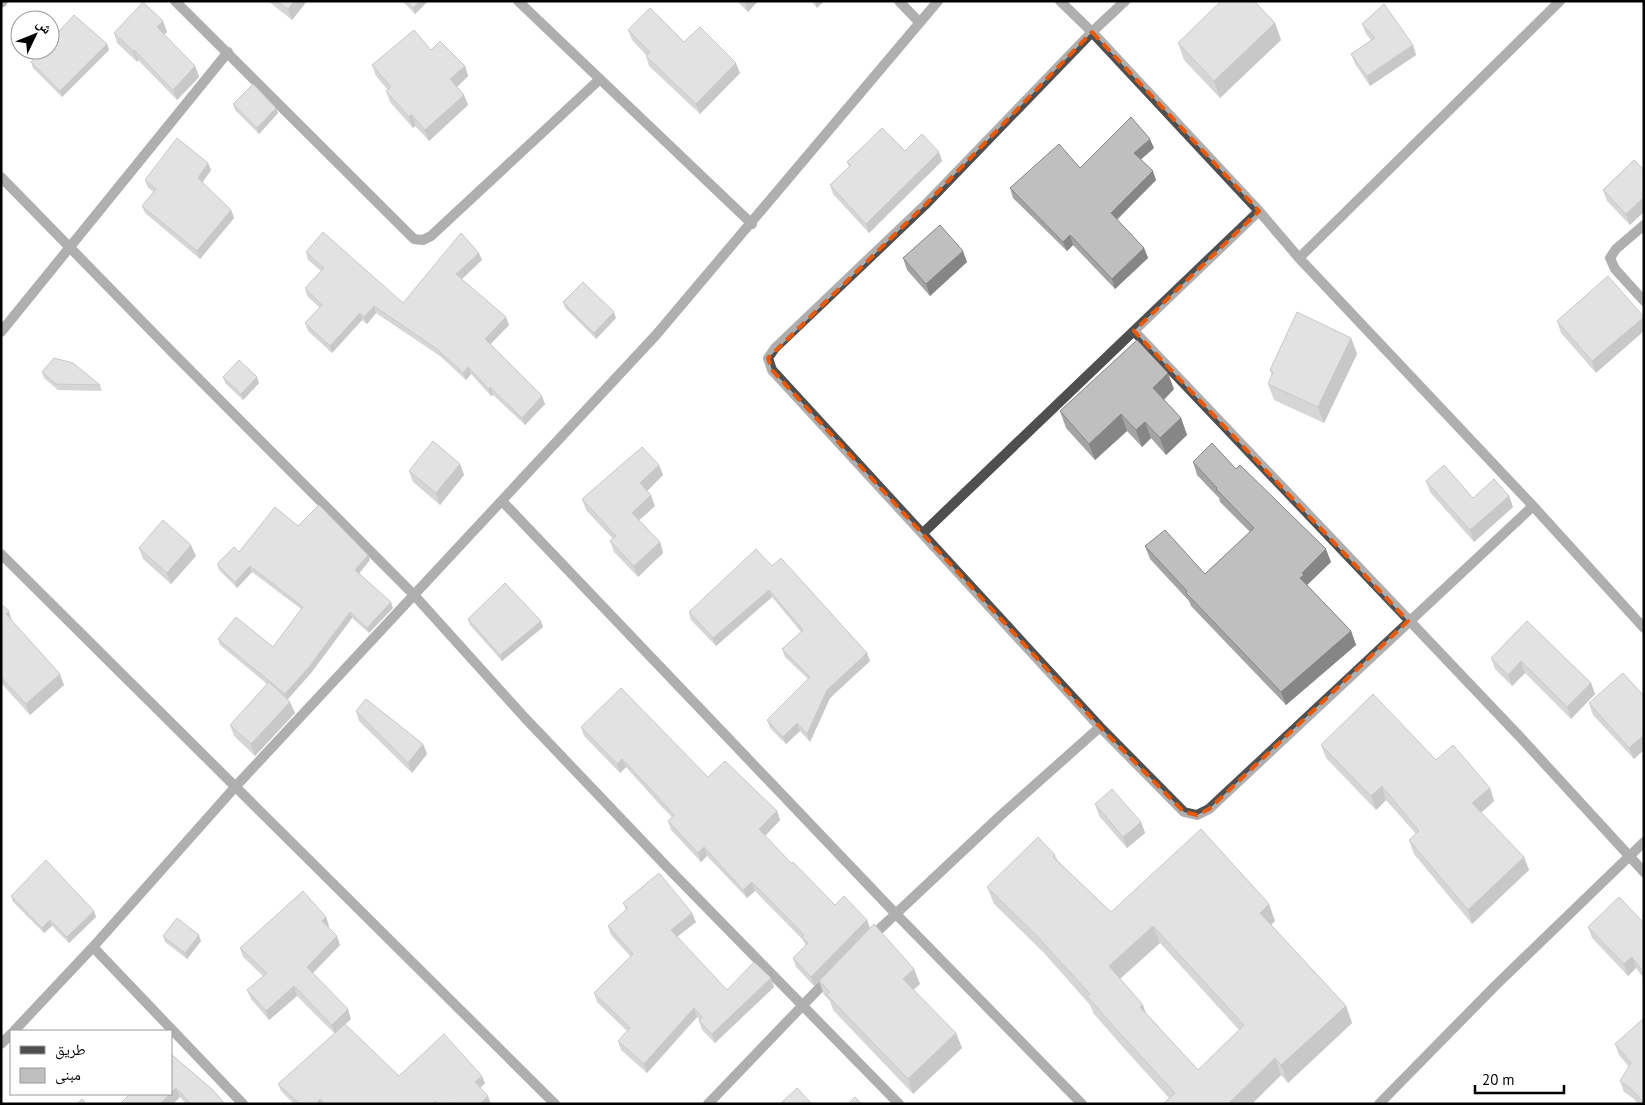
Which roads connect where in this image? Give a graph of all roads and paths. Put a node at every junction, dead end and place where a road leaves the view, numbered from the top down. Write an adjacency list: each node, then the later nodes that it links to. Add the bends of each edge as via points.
1 (176, 1): 10 (street)
2 (518, 1): 11 (street)
3 (899, 1): 8 (street)
4 (938, 1): 8 (street)
5 (1060, 1): 9 (street)
6 (1125, 1): 9 (street)
7 (1560, 1): 17 (street)
8 (919, 22): 14 (street)
9 (1092, 32): 13 (street); 23 (street, via 925,205 768,358 772,370)
10 (228, 52): 11 (street, via 414,239 424,240); 16 (street)
11 (600, 79): 14 (street)
12 (1, 177): 16 (street)
13 (1259, 211): 17 (street); 19 (street)
14 (752, 224): 21 (street, via 656,335)
15 (1644, 225): 18 (street, via 1610,258 1615,269)
16 (71, 248): 20 (street); 25 (street)
17 (1299, 258): 22 (street)
18 (1644, 302)
19 (1134, 330): 23 (street); 26 (street)
20 (1, 332)
21 (502, 502): 25 (street); 33 (street)
22 (1533, 506): 26 (street); 27 (street)
23 (923, 533): 28 (street)
24 (1, 554): 29 (street)
25 (415, 596): 29 (street); 37 (street, via 525,718)
26 (1408, 621): 28 (street, via 1209,809 1197,815 1184,812); 31 (street)
27 (1644, 628)
28 (1100, 727): 33 (street)
29 (236, 786): 35 (street); 44 (street)
30 (1644, 842): 31 (street)
31 (1630, 856): 32 (street); 48 (street)
32 (1644, 872)
33 (895, 913): 34 (street); 47 (street)
34 (862, 946)
35 (93, 948): 38 (street); 39 (street)
36 (835, 972): 37 (street)
37 (802, 1006): 45 (street); 46 (street)
38 (14, 1030)
39 (172, 1030)
40 (172, 1030): 43 (street)
41 (10, 1034): 42 (street)
42 (1, 1044)
43 (243, 1104)
44 (555, 1104)
45 (708, 1104)
46 (899, 1104)
47 (1082, 1104)
48 (1379, 1104)

